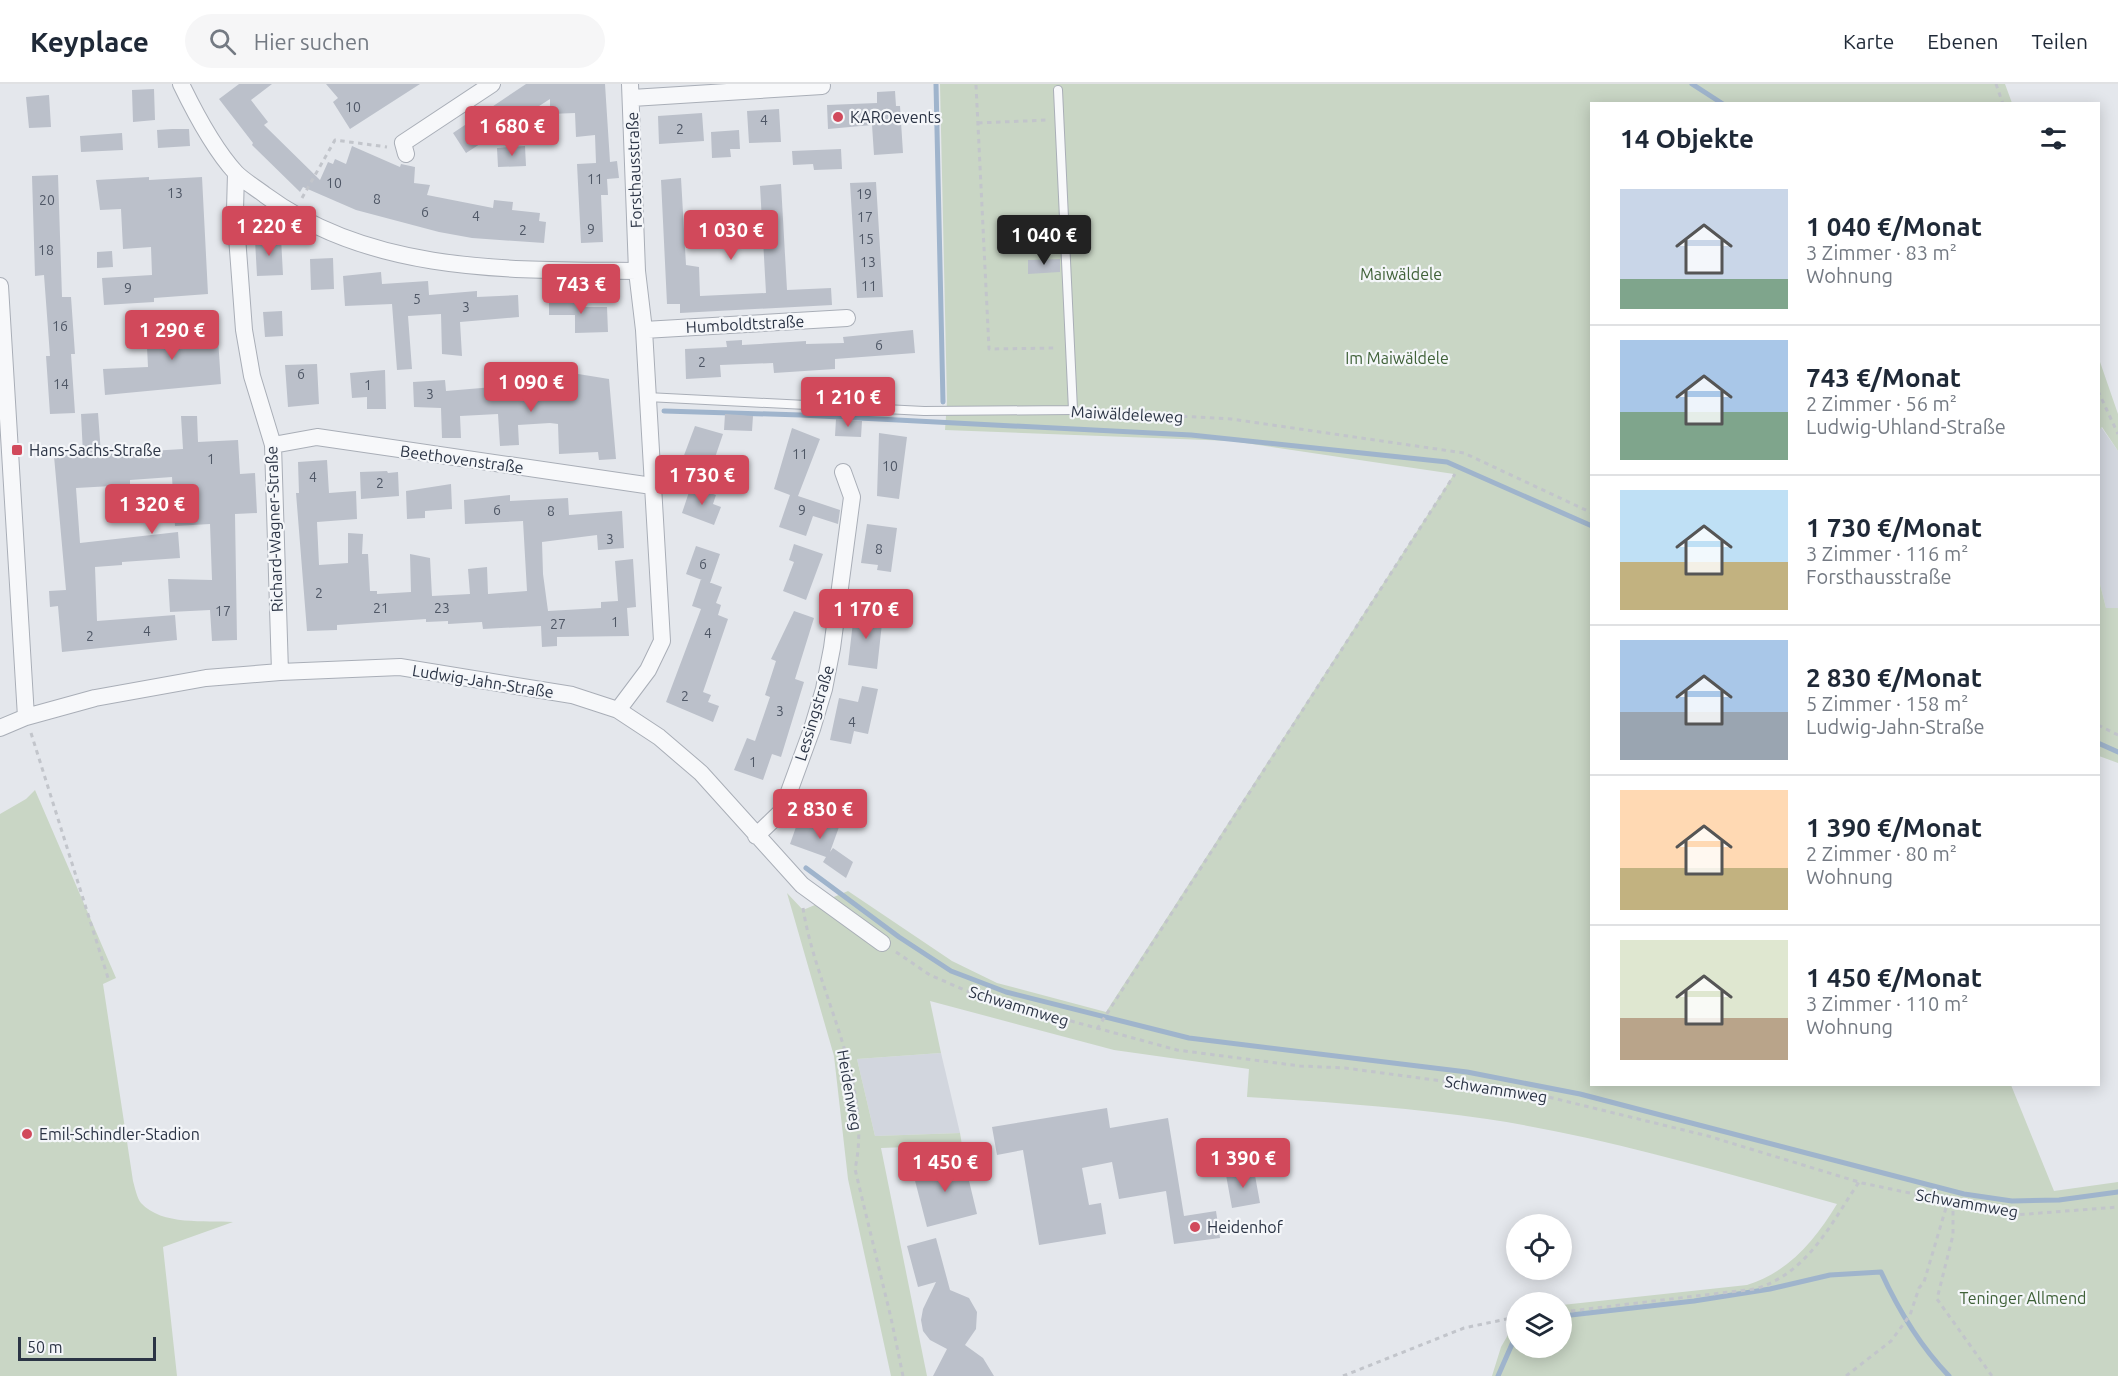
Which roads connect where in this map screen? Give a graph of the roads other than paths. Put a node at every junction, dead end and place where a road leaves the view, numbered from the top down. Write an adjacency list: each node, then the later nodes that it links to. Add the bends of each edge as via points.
1 (181, 84): 7 (street, via 196,116)
2 (492, 84): 6 (street)
3 (822, 86): 5 (street)
4 (1058, 90): 12 (lane, Maiwäldeleweg, via 1074,410 924,411)
5 (631, 91): 8 (street, Forsthausstraße)
6 (405, 148)
7 (236, 173): 8 (street, via 292,215 345,238 412,257 494,269); 14 (street, Richard-Wagner-Straße, via 244,330 252,376)
8 (637, 271): 11 (street, Forsthausstraße)
9 (0, 286): 13 (street)
10 (847, 318): 11 (street, Humboldtstraße)
11 (644, 330): 12 (street, Forsthausstraße)
12 (646, 397): 16 (street, Forsthausstraße)
13 (5, 443): 19 (street)
14 (273, 446): 16 (street, Beethovenstraße, via 317,437); 17 (street, Richard-Wagner-Straße)
15 (843, 472): 21 (street, Lessingstraße, via 852,497 824,689 782,811)
16 (652, 486): 18 (street, Forsthausstraße, via 662,641 648,670)
17 (280, 672): 18 (street, Ludwig-Jahn-Straße, via 400,667 572,695); 19 (street, Ludwig-Jahn-Straße, via 206,678 94,698)
18 (618, 710): 21 (street, Ludwig-Jahn-Straße, via 659,737 701,773)
19 (26, 717): 20 (street, Ludwig-Jahn-Straße)
20 (0, 728)
21 (756, 836): 22 (street, Ludwig-Jahn-Straße, via 802,885)
22 (882, 943)

